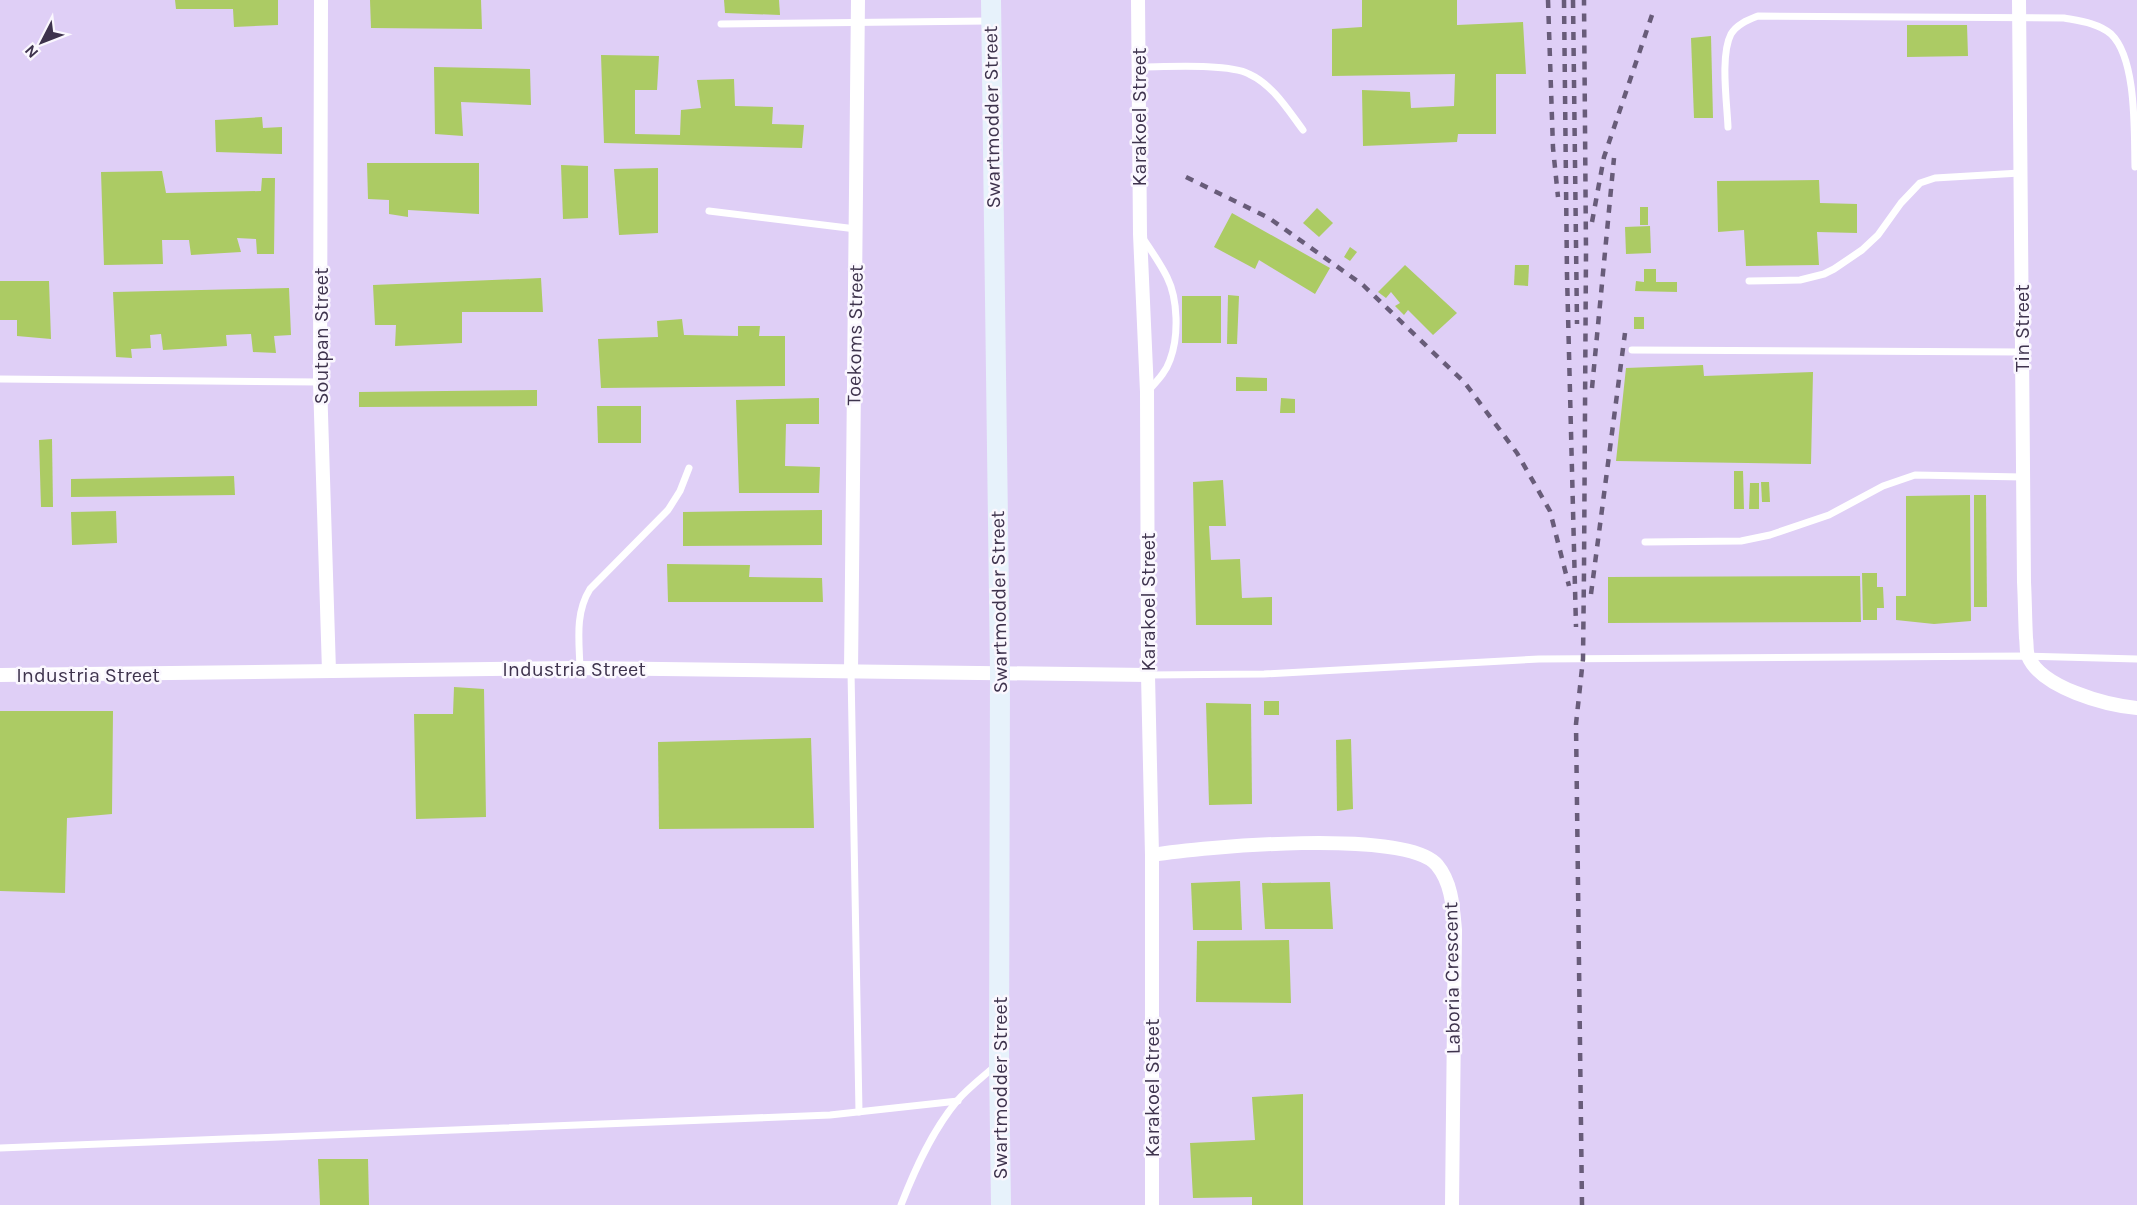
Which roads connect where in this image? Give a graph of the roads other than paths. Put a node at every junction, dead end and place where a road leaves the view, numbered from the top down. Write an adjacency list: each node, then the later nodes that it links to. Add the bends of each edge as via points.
1 (321, 0): 22 (street, Soutpan Street)
2 (858, 0): 9 (street, Toekoms Street)
3 (991, 0): 7 (main road, Swartmodder Street)
4 (1138, 0): 10 (street, Karakoel Street)
5 (2019, 0): 6 (street, Tin Street)
6 (2019, 16): 11 (lane, via 1758,16 1746,20 1732,34 1728,46); 13 (lane, via 2084,22 2112,34 2121,45 2132,77); 14 (street, Tin Street)
7 (991, 21): 9 (lane); 32 (main road, Swartmodder Street)
8 (721, 24): 9 (lane)
9 (857, 24): 16 (street, Toekoms Street)
10 (1139, 67): 12 (lane, via 1231,69 1248,73 1271,90); 17 (street, Karakoel Street)
11 (1728, 127)
12 (1303, 130)
13 (2135, 167)
14 (2020, 173): 18 (lane, via 1935,178 1920,183 1878,236 1834,269 1800,280); 20 (street, Tin Street)
15 (709, 211): 16 (lane)
16 (856, 229): 31 (street, Toekoms Street)
17 (1140, 234): 23 (street, Karakoel Street); 23 (lane, via 1167,278 1175,316 1171,359)
18 (1749, 281)
19 (1632, 350): 20 (lane)
20 (2022, 352): 25 (street, Tin Street)
21 (0, 379): 22 (lane)
22 (320, 382): 30 (street, Soutpan Street)
23 (1147, 392): 34 (street, Karakoel Street)
24 (688, 468): 29 (lane, via 668,510 590,588 579,623)
25 (2023, 477): 26 (lane, via 1915,476 1883,486 1829,515 1770,535 1741,541); 27 (street, Tin Street)
26 (1645, 542)
27 (2027, 656): 28 (lane); 34 (lane, via 1539,659 1264,674); 35 (street, via 2056,684 2082,696)
28 (2137, 659)
29 (580, 668): 30 (street, Industria Street); 31 (street, Industria Street)
30 (329, 671): 33 (street, Industria Street)
31 (851, 671): 32 (street, Industria Street); 39 (lane)
32 (1000, 672): 34 (street, Industria Street); 37 (main road, Swartmodder Street)
33 (0, 675)
34 (1148, 675): 36 (street, Karakoel Street)
35 (2137, 708)
36 (1152, 855): 43 (street, Karakoel Street); 44 (street, Laboria Crescent, via 1204,849 1364,843 1413,850 1437,864 1450,893 1455,930)
37 (999, 1062): 38 (lane); 42 (main road, Swartmodder Street)
38 (958, 1101): 39 (lane); 41 (lane, via 927,1146)
39 (858, 1112): 40 (lane, via 644,1124)
40 (0, 1148)
41 (901, 1205)
42 (1001, 1205)
43 (1152, 1205)
44 (1452, 1205)

